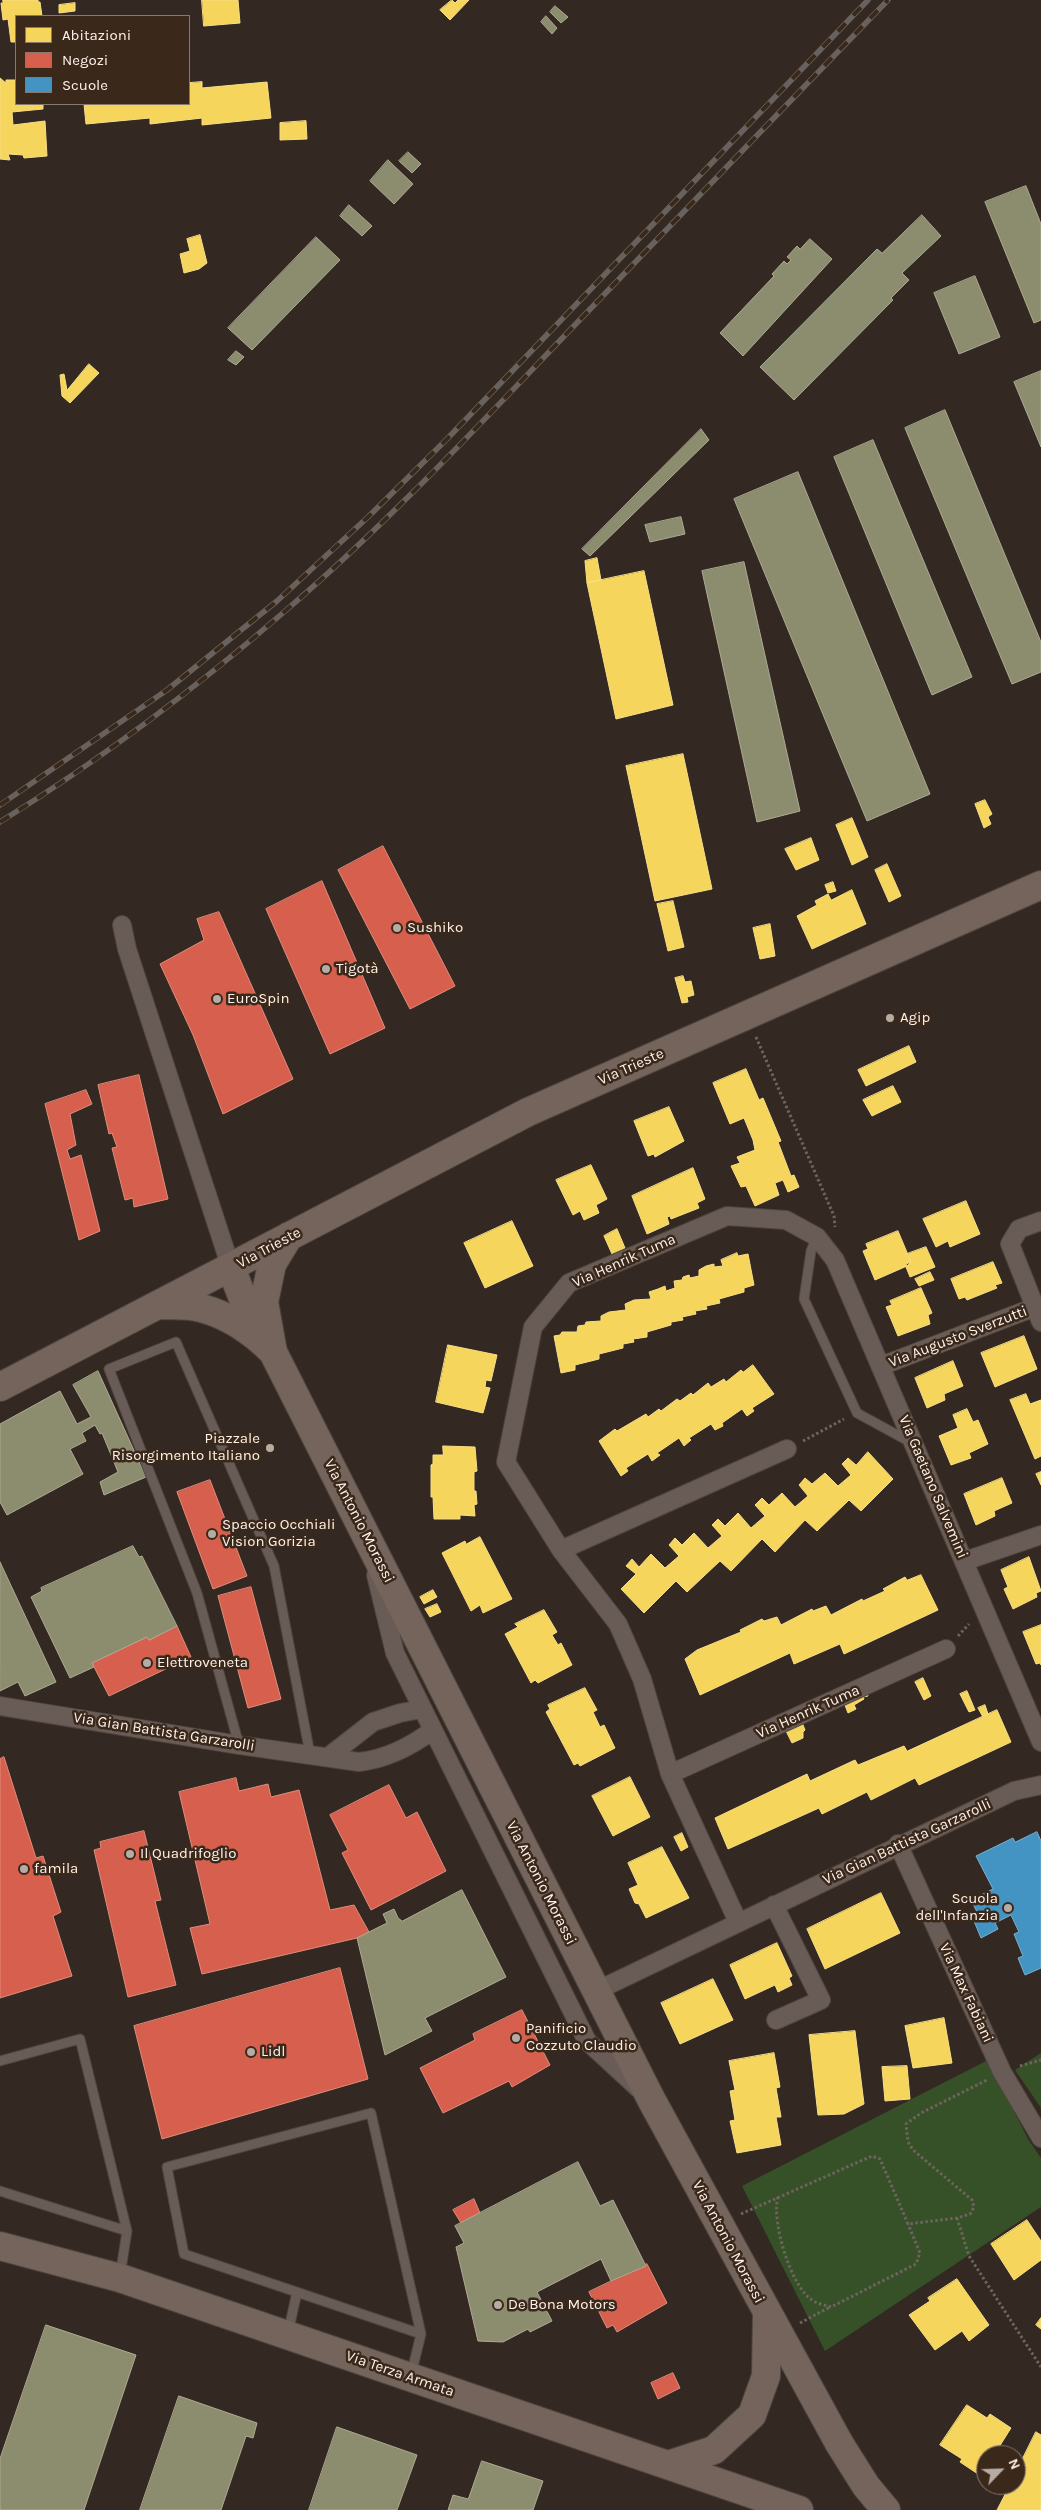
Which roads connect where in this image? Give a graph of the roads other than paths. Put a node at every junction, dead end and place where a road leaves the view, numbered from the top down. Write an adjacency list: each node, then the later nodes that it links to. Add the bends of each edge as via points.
1 (1041, 885): 4 (main road, Via Trieste, via 528,1112)
2 (122, 925): 6 (street, Via Trieste, via 175,1102)
3 (1041, 1221): 8 (street, via 1019,1229 1010,1244)
4 (289, 1236): 6 (main road, Via Trieste); 9 (main road, Via Antonio Morassi, via 272,1264 264,1302)
5 (817, 1237): 10 (street, Via Gaetano Salvemini, via 835,1260); 12 (lane, via 811,1251 804,1299 857,1413); 16 (street, Via Henrik Tuma, via 786,1220 727,1216 569,1283 533,1327 506,1462)
6 (231, 1268): 7 (main road, Via Trieste); 9 (main road)
7 (157, 1305): 9 (main road, via 200,1308 229,1318); 11 (main road, Via Trieste)
8 (1038, 1315): 10 (street, Via Augusto Sverzutti)
9 (265, 1345): 15 (main road, Via Antonio Morassi)
10 (881, 1366): 12 (street, Via Gaetano Salvemini)
11 (0, 1387)
12 (914, 1444): 17 (street, Via Gaetano Salvemini)
13 (787, 1449): 16 (street)
14 (1041, 1535): 17 (street)
15 (368, 1540): 20 (street, via 395,1653); 30 (main road, Via Antonio Morassi)
16 (561, 1550): 25 (street, Via Henrik Tuma, via 618,1624 642,1679)
17 (965, 1561): 22 (street, Via Gaetano Salvemini)
18 (946, 1649): 25 (street, Via Henrik Tuma)
19 (0, 1706): 23 (street, Via Gian Battista Garzarolli)
20 (422, 1709): 21 (street); 24 (street, via 373,1722)
21 (433, 1730): 24 (street, Via Gian Battista Garzarolli, via 410,1746 376,1760 359,1762); 33 (street, via 587,2040)
22 (1041, 1742)
23 (239, 1745): 24 (street, Via Gian Battista Garzarolli); 24 (lane, via 197,1592 109,1370 176,1342 274,1566)
24 (319, 1755)
25 (670, 1774): 29 (street, Via Henrik Tuma)
26 (1041, 1785): 27 (street, Via Gian Battista Garzarolli, via 1014,1791)
27 (898, 1844): 28 (street, Via Gian Battista Garzarolli); 34 (street, Via Max Fabiani, via 1002,2072)
28 (774, 1905): 29 (street, Via Gian Battista Garzarolli); 31 (street, via 821,2000)
29 (738, 1922): 30 (street, Via Gian Battista Garzarolli)
30 (596, 1991): 33 (main road, Via Antonio Morassi)
31 (776, 2020)
32 (0, 2061): 36 (lane, via 80,2039)
33 (651, 2099): 40 (main road, Via Antonio Morassi)
34 (1041, 2138)
35 (0, 2191): 36 (lane)
36 (127, 2231): 38 (lane)
37 (0, 2246): 38 (main road, Via Terza Armata)
38 (120, 2278): 42 (main road, Via Terza Armata)
39 (298, 2292): 41 (lane); 41 (lane, via 184,2254 167,2167 371,2113); 42 (lane)
40 (767, 2314): 44 (main road, via 766,2376 752,2415 714,2450); 46 (main road, Via Antonio Morassi, via 839,2443 866,2486)
41 (421, 2334): 43 (lane)
42 (288, 2336): 43 (main road, Via Terza Armata)
43 (411, 2378): 44 (main road, Via Terza Armata)
44 (668, 2465): 45 (main road, Via Terza Armata)
45 (799, 2510)
46 (886, 2510)

